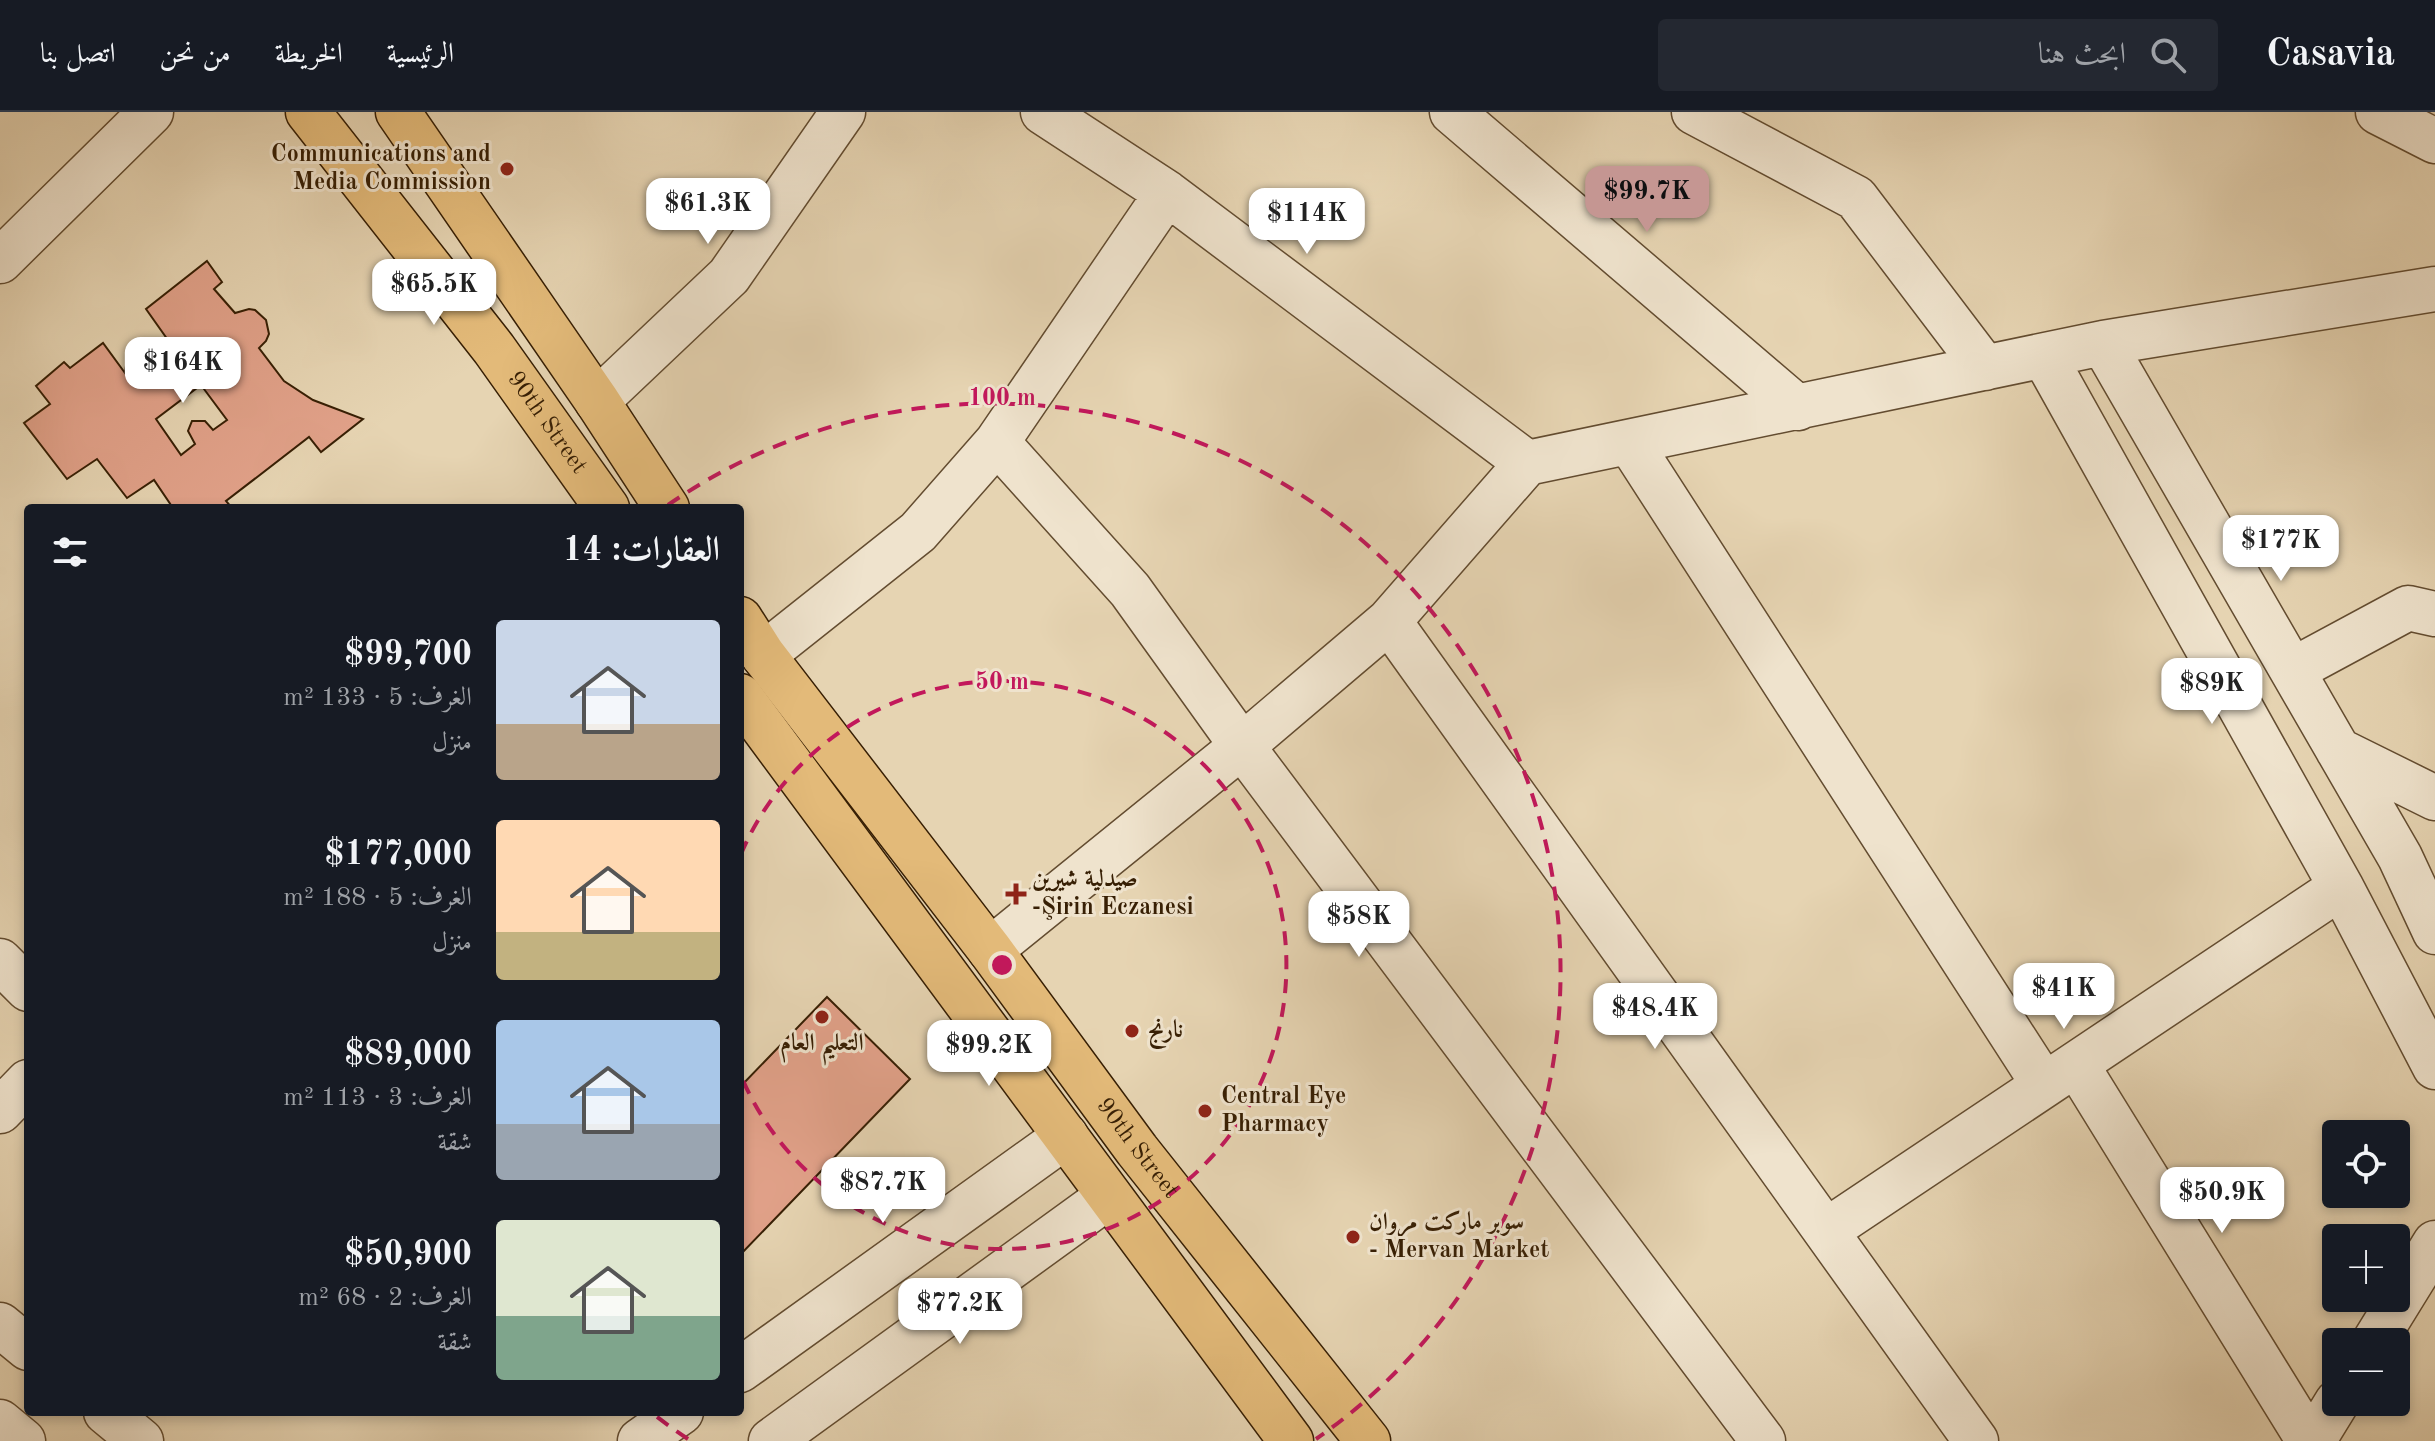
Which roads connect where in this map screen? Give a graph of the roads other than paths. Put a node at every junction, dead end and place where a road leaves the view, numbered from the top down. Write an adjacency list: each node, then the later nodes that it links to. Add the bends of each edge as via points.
1 (151, 112): 11 (street)
2 (308, 112): 21 (main road, 90th Street, via 494,349)
3 (398, 112): 16 (main road)
4 (843, 112): 16 (street, via 729,276)
5 (1043, 112): 10 (street)
6 (1452, 112): 17 (street)
7 (1694, 112): 15 (street, via 1856,198)
8 (2378, 112): 9 (street)
9 (2435, 141)
10 (1167, 193): 18 (street); 20 (street)
11 (0, 261)
12 (2435, 289): 13 (street)
13 (2103, 343): 14 (street); 27 (street)
14 (2044, 356): 15 (street); 32 (street)
15 (1985, 368): 17 (street)
16 (597, 401): 22 (main road)
17 (1798, 408): 19 (street)
18 (997, 442): 26 (street, via 918,532); 29 (street, via 1130,590)
19 (1630, 443): 20 (street); 38 (street)
20 (1527, 463): 24 (street)
21 (604, 504)
22 (664, 504)
23 (2435, 614): 27 (street, via 2408,608)
24 (1389, 621): 29 (street); 43 (street)
25 (744, 625): 26 (main road, 90th Street)
26 (763, 655): 34 (main road, 90th Street)
27 (2293, 670): 30 (street)
28 (744, 701): 41 (main road, 90th Street)
29 (1242, 746): 34 (street); 59 (street)
30 (2338, 750): 31 (street); 33 (street, via 2400,857)
31 (2435, 798)
32 (2341, 887): 37 (street); 38 (street)
33 (2435, 932)
34 (990, 950): 58 (main road, 90th Street, via 1137,1150)
35 (0, 961): 36 (street)
36 (24, 985)
37 (2435, 1067)
38 (2060, 1074): 43 (street); 61 (street)
39 (24, 1086): 40 (street)
40 (0, 1111)
41 (1066, 1136): 42 (main road, 90th Street); 48 (street)
42 (1109, 1196): 56 (street); 57 (main road, 90th Street)
43 (1826, 1231): 60 (street)
44 (2430, 1268): 46 (street)
45 (0, 1325): 47 (street)
46 (2385, 1328)
47 (24, 1345)
48 (744, 1367)
49 (111, 1416): 54 (street)
50 (675, 1416): 55 (street)
51 (2328, 1416): 61 (street)
52 (0, 1422): 53 (street)
53 (23, 1441)
54 (141, 1441)
55 (640, 1441)
56 (771, 1441)
57 (1291, 1441)
58 (1368, 1441)
59 (1763, 1441)
60 (1976, 1441)
61 (2311, 1441)

